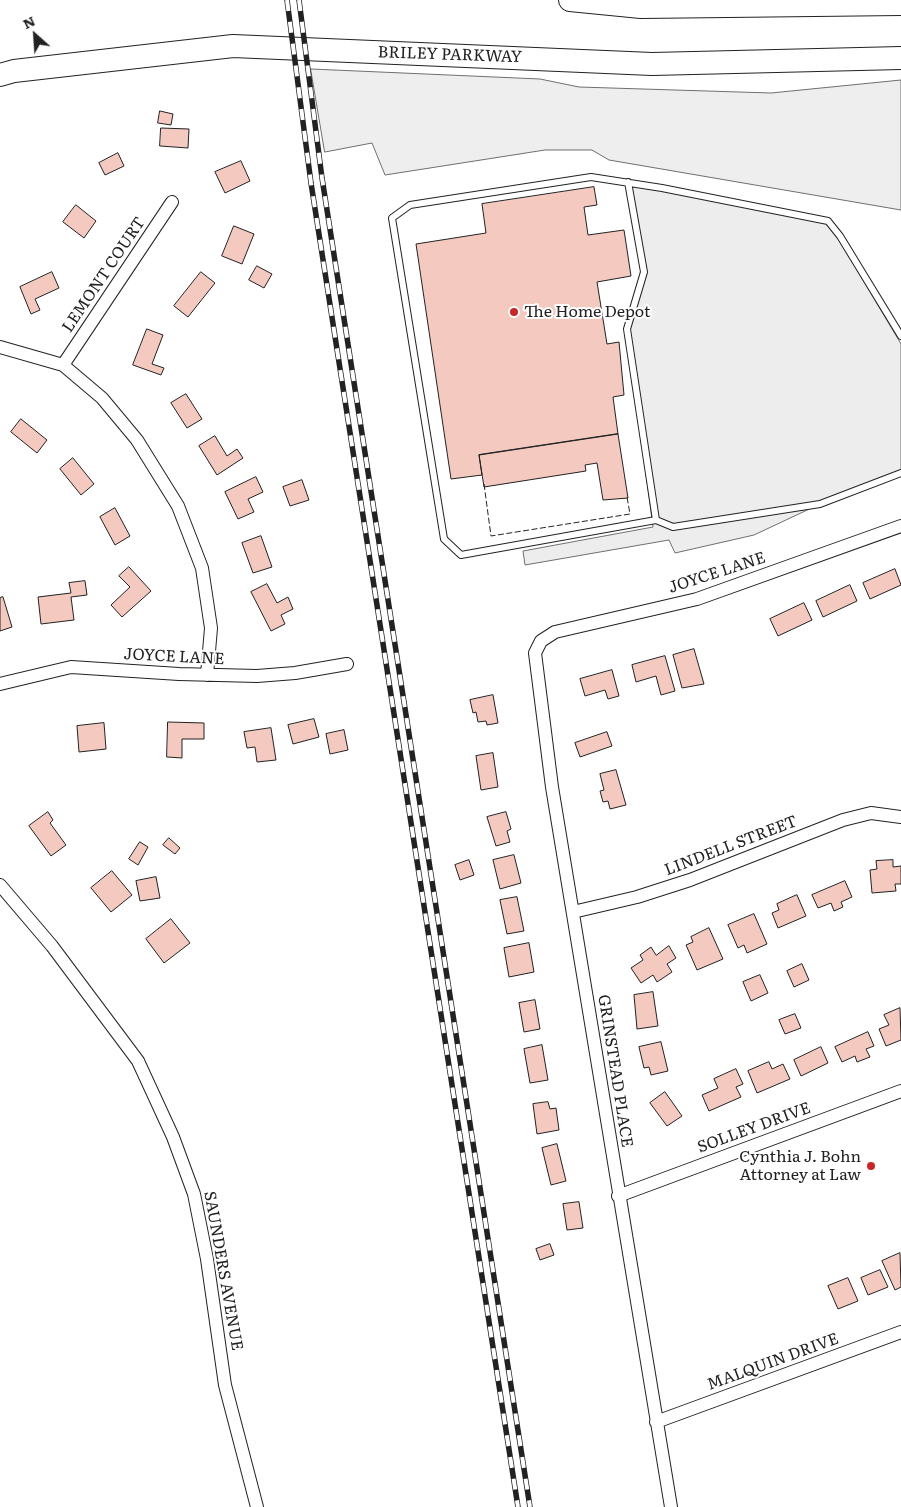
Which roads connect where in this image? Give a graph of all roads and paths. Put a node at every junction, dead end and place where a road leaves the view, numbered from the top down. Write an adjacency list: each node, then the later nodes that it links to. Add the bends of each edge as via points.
1 (570, 0): 2 (highway, via 641,7)
2 (901, 4)
3 (901, 58): 4 (highway, BRILEY PARKWAY, via 652,64 233,46)
4 (0, 75)
5 (628, 182): 7 (lane, via 828,220); 11 (lane, via 644,272 627,329); 11 (lane, via 582,178 410,205 392,218 444,539 461,555)
6 (172, 202): 9 (street, LEMONT COURT)
7 (901, 336)
8 (0, 347): 9 (street)
9 (63, 365): 15 (street, via 102,398 137,440 178,506 202,568 211,628)
10 (901, 473): 11 (lane, via 820,504 673,528)
11 (656, 520)
12 (901, 526): 13 (street, JOYCE LANE, via 698,599 555,632)
13 (541, 641): 19 (street, GRINSTEAD PLACE, via 535,653 552,787)
14 (347, 664): 15 (street, JOYCE LANE, via 295,674)
15 (207, 675): 16 (street, JOYCE LANE, via 71,667)
16 (0, 684)
17 (901, 818): 19 (street, LINDELL STREET, via 872,813 843,820 690,880)
18 (0, 885): 24 (street, SAUNDERS AVENUE, via 52,946 138,1061 173,1137 194,1194 225,1385)
19 (573, 912): 21 (street, GRINSTEAD PLACE)
20 (901, 1092): 21 (street, SOLLEY DRIVE)
21 (618, 1196): 23 (street, GRINSTEAD PLACE)
22 (901, 1332): 23 (street, MALQUIN DRIVE)
23 (656, 1422): 25 (street, GRINSTEAD PLACE)
24 (257, 1507)
25 (671, 1507)

